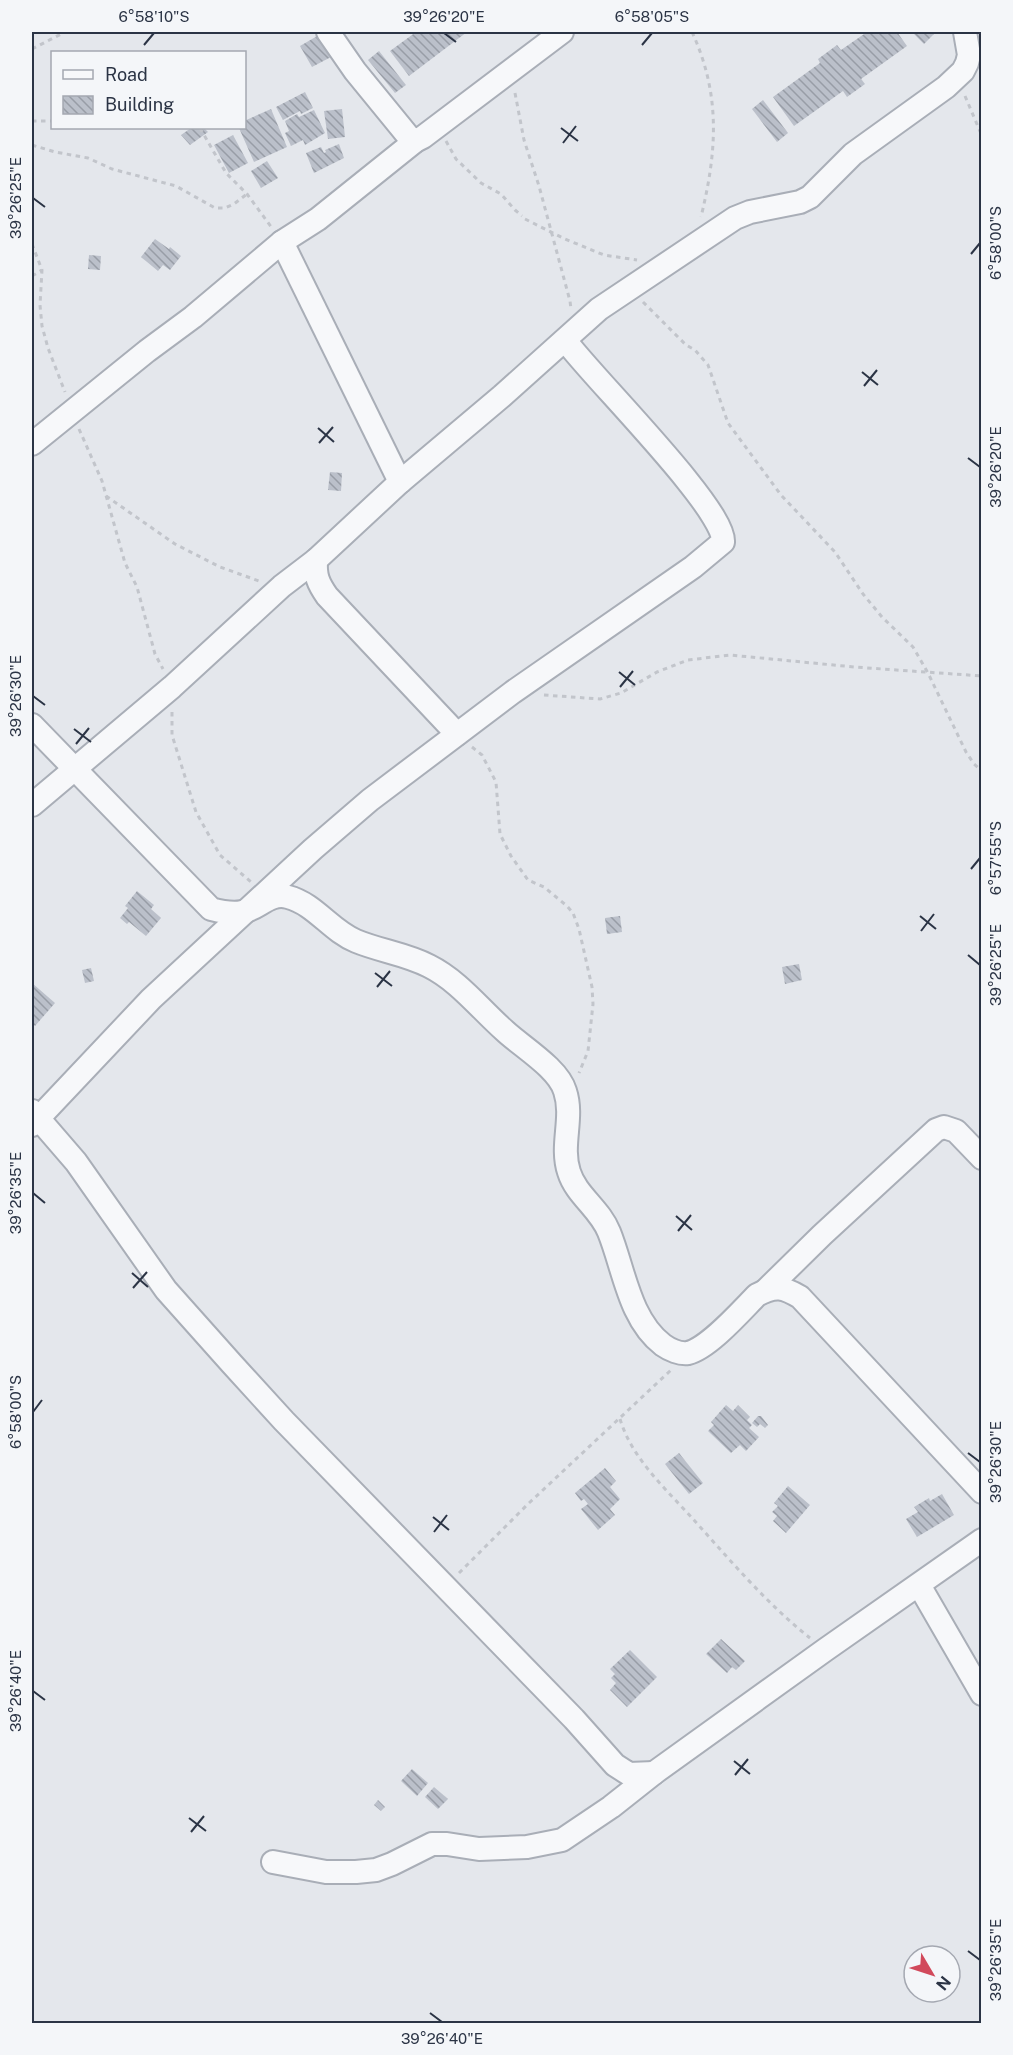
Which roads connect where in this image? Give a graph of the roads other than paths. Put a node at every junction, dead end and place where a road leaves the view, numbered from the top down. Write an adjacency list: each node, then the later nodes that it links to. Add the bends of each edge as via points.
1 (328, 32): 4 (street, via 402,130)
2 (965, 32): 6 (street, via 969,55 963,71 853,154 810,197 735,218 599,309)
3 (556, 33): 4 (street)
4 (419, 139): 5 (street, via 318,219)
5 (282, 242): 7 (street); 8 (street)
6 (564, 340): 8 (street); 11 (street, via 694,489 722,528 724,539 693,567)
7 (32, 444)
8 (400, 482): 9 (street)
9 (316, 560): 11 (street, via 318,583 327,596); 12 (street)
10 (32, 725): 12 (street)
11 (457, 734): 14 (street, via 370,801)
12 (74, 769): 13 (street); 14 (street, via 211,909)
13 (32, 806)
14 (244, 912): 15 (street); 17 (street, via 281,896 304,903 354,941 410,957 441,973 540,1060 564,1088 568,1101 568,1171 602,1217 636,1308 662,1344 686,1353 699,1349)
15 (34, 1118): 22 (street, via 76,1162 166,1290 284,1421 615,1765 628,1774)
16 (981, 1158): 17 (street, via 956,1131 944,1127 936,1130)
17 (766, 1290): 18 (street, via 783,1287 800,1298)
18 (981, 1492)
19 (981, 1540): 20 (street)
20 (919, 1586): 21 (street); 22 (street)
21 (981, 1694)
22 (654, 1773): 23 (street, via 562,1840 526,1847 479,1849 432,1845 392,1864 356,1872 326,1872)
23 (273, 1862)

